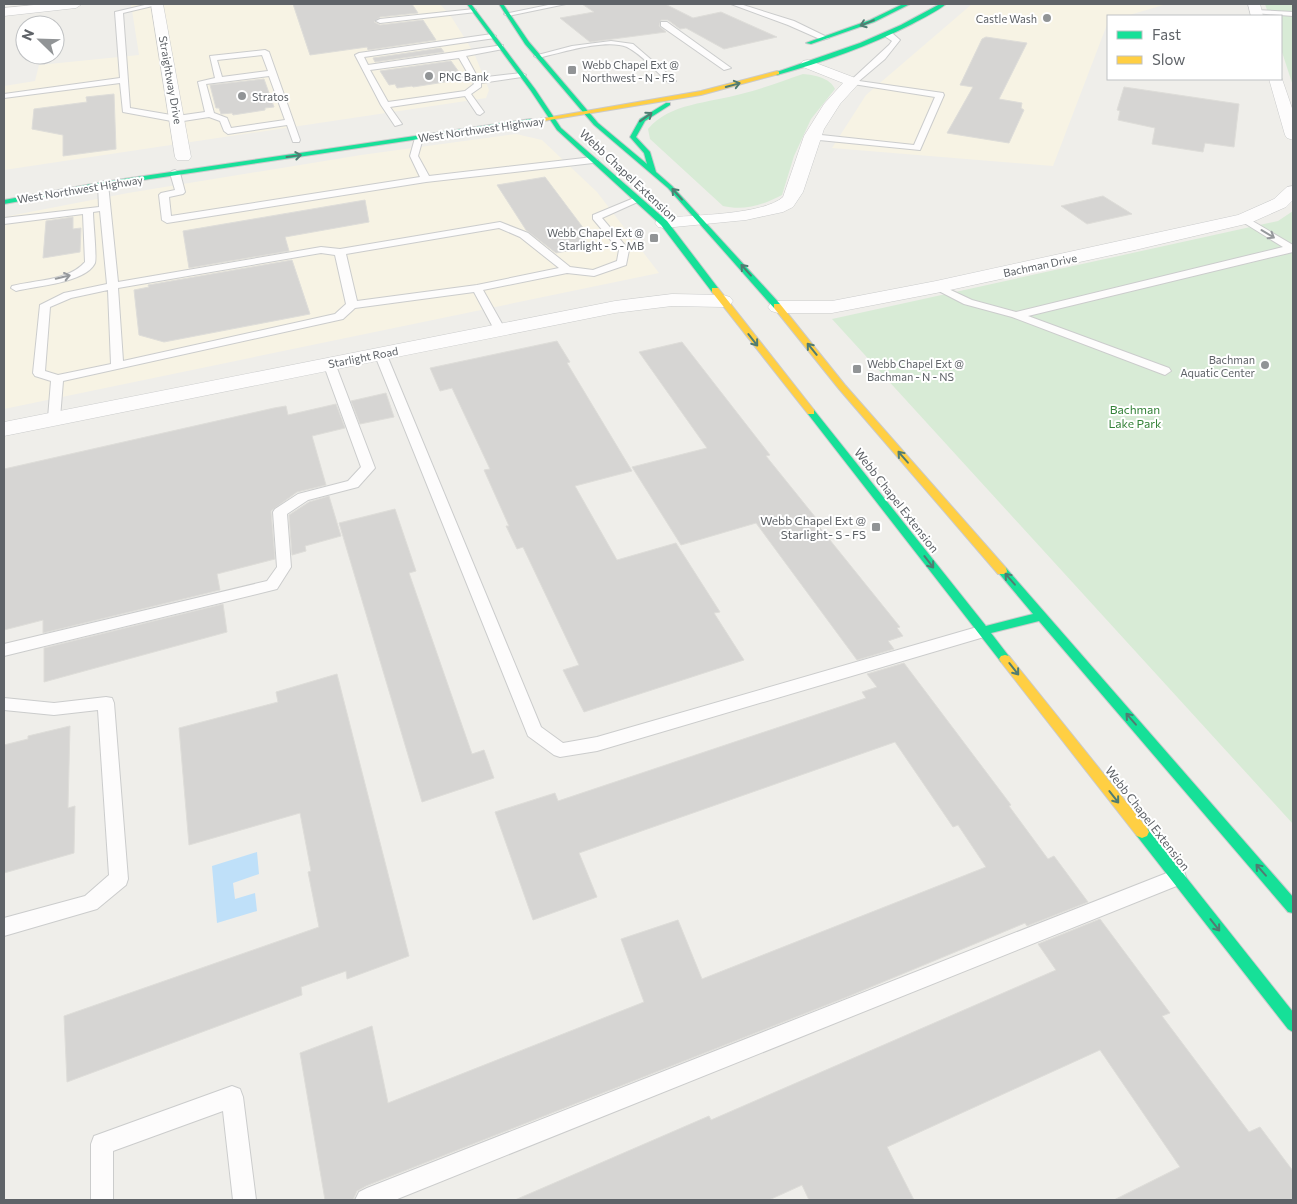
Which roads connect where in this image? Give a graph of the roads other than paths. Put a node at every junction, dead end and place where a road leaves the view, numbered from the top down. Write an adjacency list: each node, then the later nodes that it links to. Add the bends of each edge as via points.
1 (76, 4): 12 (street)
2 (158, 4): 32 (lane, via 119,12); 49 (street, Straightway Drive)
3 (442, 4): 13 (lane)
4 (563, 4): 14 (lane)
5 (734, 4): 20 (lane)
6 (908, 4): 18 (main road, via 909,11 885,25 883,29); 20 (main road, one-way to 20)
7 (943, 4): 18 (main road, West Northwest Highway)
8 (1290, 4): 15 (lane)
9 (471, 7): 13 (lane); 19 (main road, Webb Chapel Extension)
10 (496, 8): 14 (main road)
11 (1256, 11): 15 (lane)
12 (4, 12)
13 (449, 14): 16 (lane)
14 (508, 14): 23 (main road, Webb Chapel Extension)
15 (1293, 14)
16 (380, 21)
17 (664, 24): 28 (lane)
18 (890, 35): 26 (main road, West Northwest Highway); 37 (lane, via 896,40 894,43)
19 (492, 36): 22 (main road, Webb Chapel Extension); 27 (lane, via 359,55)
20 (825, 38): 21 (main road)
21 (801, 46)
22 (500, 47): 24 (lane); 31 (main road, Webb Chapel Extension)
23 (538, 56): 34 (lane, via 621,43); 42 (main road, Webb Chapel Extension)
24 (463, 58): 27 (lane); 36 (lane)
25 (741, 64): 28 (main road)
26 (808, 64): 37 (street); 41 (main road, West Northwest Highway, one-way to 26)
27 (365, 68): 44 (lane)
28 (727, 68): 29 (main road)
29 (710, 72)
30 (273, 73): 33 (lane); 33 (lane, via 265,52 213,58); 51 (lane)
31 (522, 75): 36 (lane); 43 (main road, Webb Chapel Extension)
32 (123, 80): 40 (lane); 49 (lane, via 126,110)
33 (219, 80): 48 (lane, via 202,82)
34 (677, 80): 38 (main road)
35 (1276, 80): 53 (street)
36 (476, 81): 39 (lane, via 478,85)
37 (853, 82): 54 (street, via 825,112); 54 (lane, via 940,95 917,148)
38 (654, 84)
39 (467, 93): 44 (lane); 46 (lane)
40 (4, 96)
41 (685, 96): 47 (main road, West Northwest Highway); 59 (main road, one-way to 41, via 647,152 633,136 635,126 643,117)
42 (578, 97): 43 (main road, West Northwest Highway); 47 (main road, Webb Chapel Extension)
43 (542, 103): 45 (main road, West Northwest Highway); 50 (main road, Webb Chapel Extension)
44 (385, 105): 52 (lane)
45 (525, 106)
46 (480, 112)
47 (587, 113): 50 (main road, West Northwest Highway); 59 (main road, Webb Chapel Extension)
48 (210, 114): 49 (lane); 51 (lane, via 224,120 228,131)
49 (177, 118): 57 (street, Straightway Drive)
50 (552, 118): 55 (main road, West Northwest Highway); 58 (main road, Webb Chapel Extension, via 559,130)
51 (291, 122): 56 (lane)
52 (398, 124)
53 (1293, 135)
54 (812, 137): 68 (street, via 789,202 773,210)
55 (419, 138): 60 (main road, West Northwest Highway, one-way to 55); 61 (lane, via 414,156)
56 (296, 140): 60 (main road, via 274,150 197,162)
57 (183, 156)
58 (593, 160): 61 (lane); 64 (main road, Webb Chapel Extension)
59 (653, 171): 68 (main road, Webb Chapel Extension, one-way to 59)
60 (176, 173): 61 (lane, via 180,192 164,195 167,220); 62 (main road, West Northwest Highway)
61 (426, 179)
62 (103, 184): 65 (main road, West Northwest Highway); 66 (lane)
63 (1293, 191): 69 (street, Bachman Drive, via 1280,203)
64 (637, 200): 71 (main road, Webb Chapel Extension); 74 (lane, via 596,217 624,250 622,263 594,273)
65 (4, 202)
66 (104, 208): 67 (lane); 75 (lane)
67 (88, 210): 70 (lane); 77 (lane, one-way to 67, via 66,277 88,266)
68 (699, 219): 71 (street); 81 (main road, Webb Chapel Extension, one-way to 68)
69 (1244, 219): 72 (lane, one-way to 72); 76 (street, Bachman Drive)
70 (4, 221)
71 (664, 223): 79 (main road, Webb Chapel Extension)
72 (1293, 248): 82 (lane)
73 (340, 252): 74 (lane, via 500,225 524,235); 75 (lane, via 321,250); 80 (lane)
74 (568, 270): 78 (lane)
75 (113, 286): 86 (lane); 88 (lane, via 68,295 45,305 39,373)
76 (936, 287): 81 (street, Bachman Drive, via 832,307); 82 (lane, via 968,302)
77 (16, 288)
78 (477, 288): 80 (lane); 83 (lane)
79 (732, 302): 83 (street, Starlight Road, via 672,300 615,307); 92 (main road, Webb Chapel Extension, one-way to 92)
80 (352, 305): 86 (lane, via 340,317)
81 (769, 306): 91 (main road, Webb Chapel Extension, one-way to 81)
82 (1016, 315): 87 (lane)
83 (499, 329): 84 (street, Starlight Road)
84 (380, 353): 85 (street, Starlight Road); 92 (lane, via 534,731 560,750 597,744)
85 (329, 363): 89 (street, Starlight Road); 93 (lane, via 368,468 353,484 303,497 280,512 284,567 272,586)
86 (117, 366): 88 (lane)
87 (1165, 370)
88 (58, 379): 89 (lane)
89 (54, 418): 90 (street, Starlight Road)
90 (4, 429)
91 (1042, 616): 92 (main road); 96 (main road, Webb Chapel Extension, one-way to 91)
92 (984, 631): 95 (main road, Webb Chapel Extension, one-way to 95)
93 (4, 650)
94 (4, 704): 97 (lane, via 54,709 106,704 119,879 90,903)
95 (1177, 877): 98 (main road, Webb Chapel Extension, one-way to 98); 101 (lane)
96 (1293, 906)
97 (4, 927)
98 (1293, 1024)
99 (102, 1200): 100 (lane, via 102,1144 232,1096)
100 (245, 1200)
101 (368, 1200)

